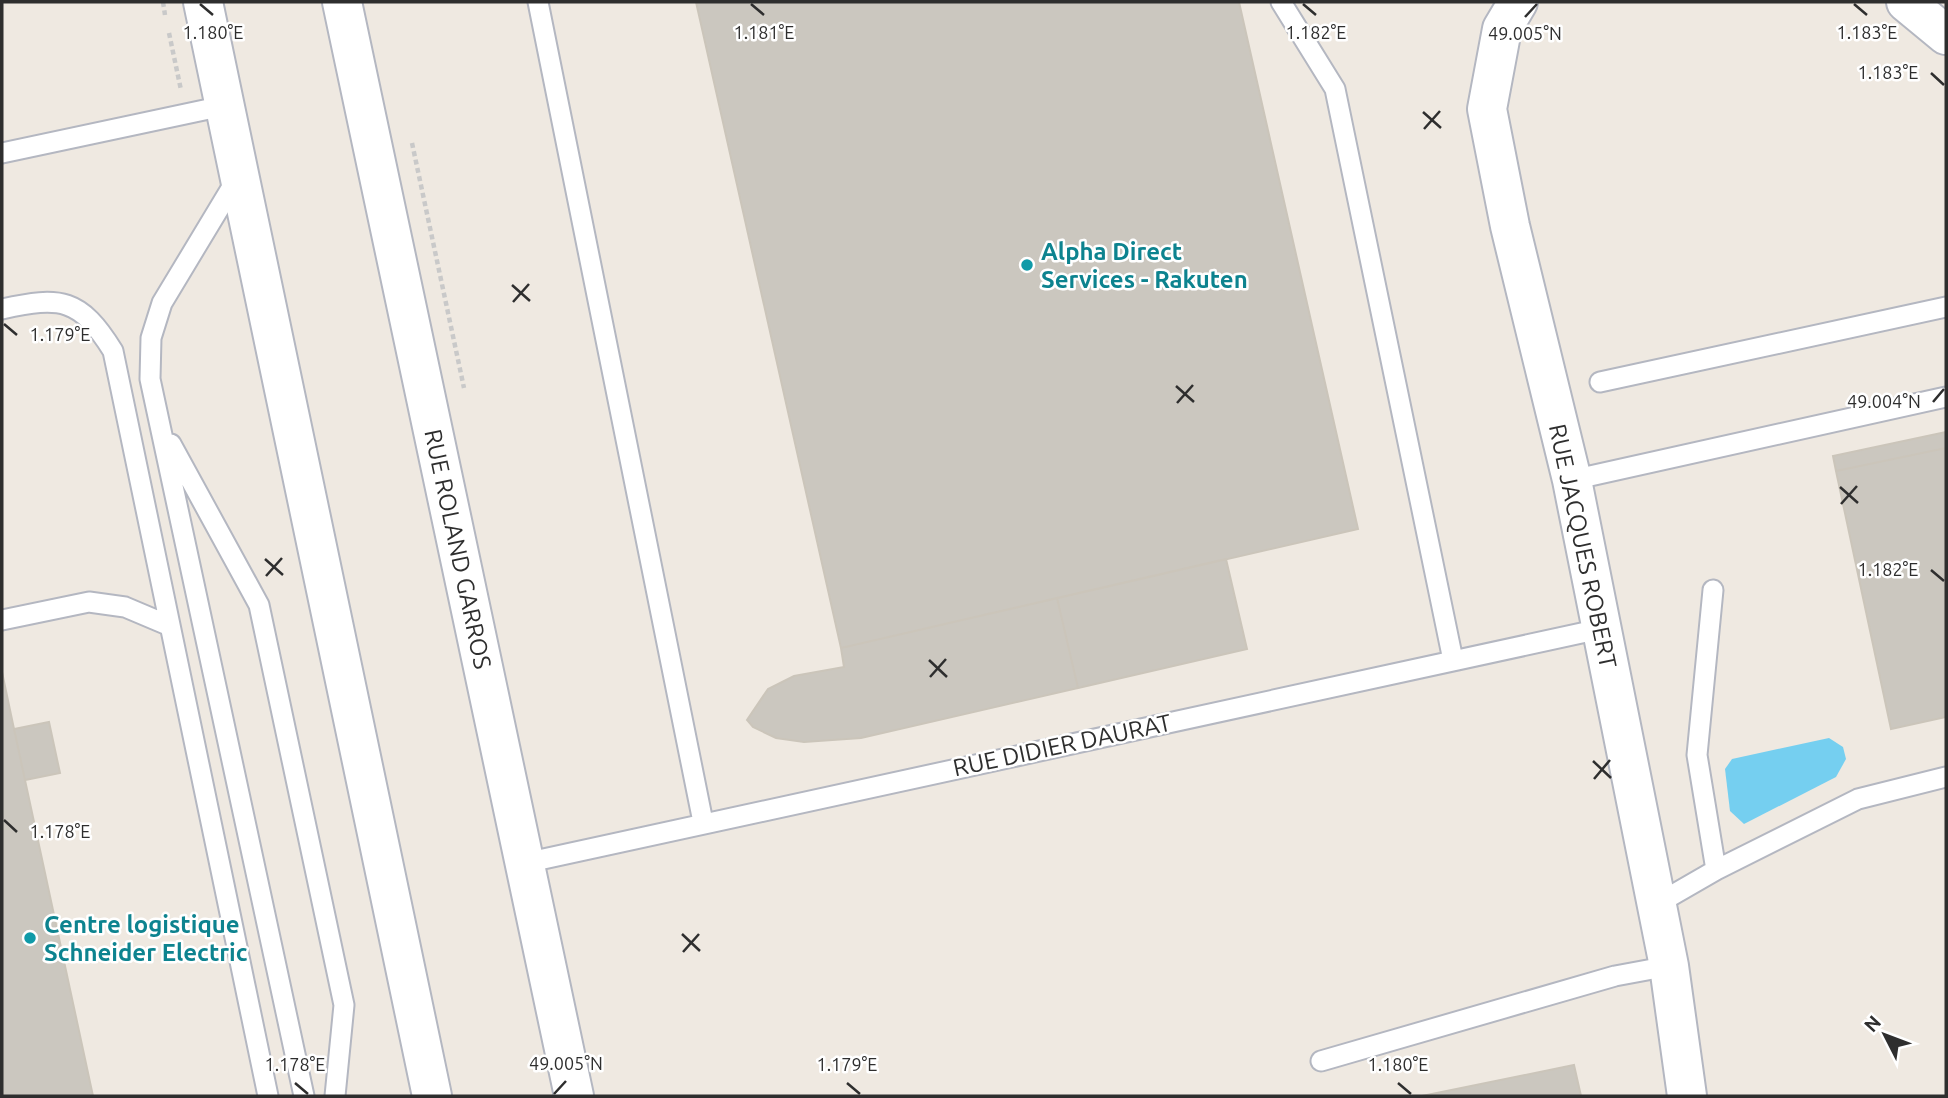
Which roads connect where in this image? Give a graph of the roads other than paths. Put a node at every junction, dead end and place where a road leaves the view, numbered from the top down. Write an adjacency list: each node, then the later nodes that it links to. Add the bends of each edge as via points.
1 (202, 2): 8 (street)
2 (342, 2): 24 (street, RUE ROLAND GARROS)
3 (538, 2): 23 (lane)
4 (1281, 2): 21 (lane, via 1335,89)
5 (1518, 2): 16 (street, RUE JACQUES ROBERT, via 1502,29 1487,108 1510,226)
6 (1906, 2): 7 (street)
7 (1946, 35)
8 (223, 106): 9 (lane); 10 (street)
9 (2, 153)
10 (240, 173): 15 (lane, via 162,303 151,338 150,379); 32 (street)
11 (1946, 307): 13 (lane)
12 (2, 309): 19 (lane, via 31,303 73,305 97,324 113,351)
13 (1600, 382)
14 (1946, 397): 16 (lane)
15 (160, 424): 30 (lane); 31 (lane, via 259,605 344,1005)
16 (1572, 480): 20 (street, RUE JACQUES ROBERT)
17 (1713, 590): 25 (lane, via 1696,755)
18 (2, 620): 19 (lane, via 89,602 125,607)
19 (170, 626): 29 (lane)
20 (1600, 628): 21 (lane, RUE DIDIER DAURAT); 26 (street, RUE JACQUES ROBERT)
21 (1453, 660): 23 (lane, RUE DIDIER DAURAT)
22 (1946, 777): 25 (lane, via 1858,799)
23 (703, 822): 24 (lane, RUE DIDIER DAURAT)
24 (524, 863): 33 (street, RUE ROLAND GARROS)
25 (1716, 870): 26 (lane)
26 (1657, 904): 27 (street, RUE JACQUES ROBERT)
27 (1669, 966): 28 (lane, via 1615,976); 34 (street, RUE JACQUES ROBERT)
28 (1321, 1061)
29 (268, 1096)
30 (304, 1096)
31 (335, 1096)
32 (432, 1096)
33 (574, 1096)
34 (1687, 1096)

